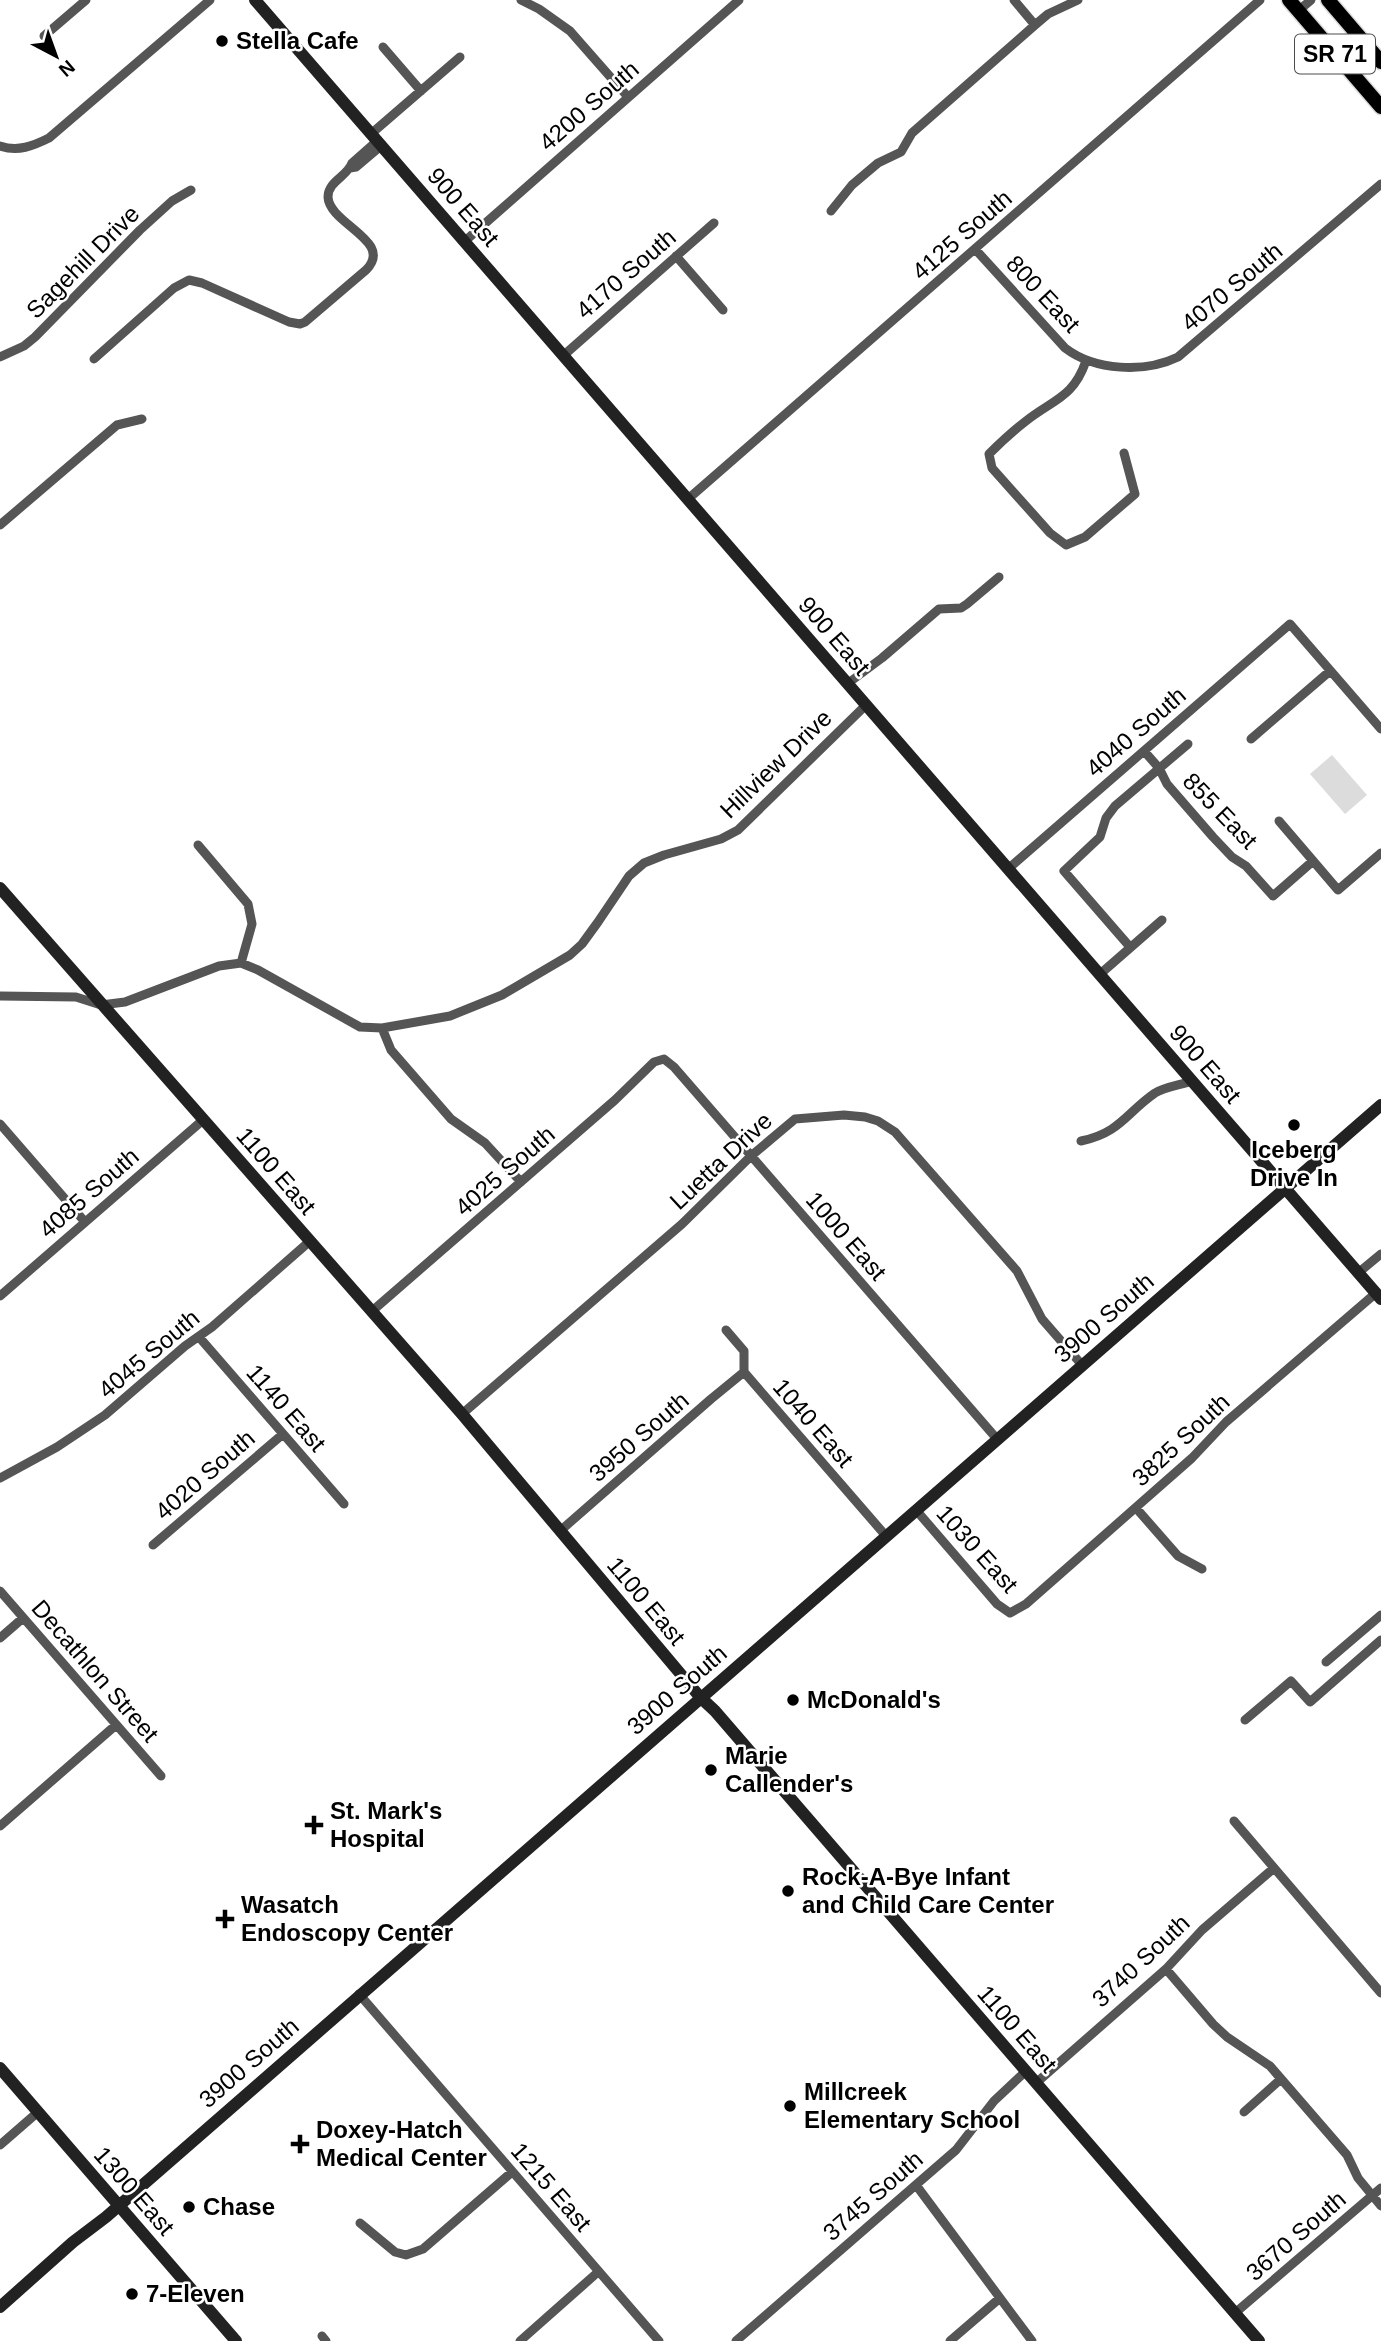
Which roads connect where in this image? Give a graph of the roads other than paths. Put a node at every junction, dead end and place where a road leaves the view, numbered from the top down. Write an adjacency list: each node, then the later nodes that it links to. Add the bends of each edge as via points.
1 (86, 0): 14 (street)
2 (211, 0): 22 (street, via 49,138 20,149)
3 (255, 0): 21 (main road, 900 East)
4 (521, 0): 11 (street)
5 (739, 0): 19 (street, 4200 South)
6 (1014, 0): 13 (street)
7 (1078, 0): 13 (street)
8 (1261, 0): 28 (street, 4125 South)
9 (1311, 0): 12 (street)
10 (1328, 0): 17 (main road, SR 71)
11 (541, 4): 19 (street)
12 (1293, 6): 20 (main road, SR 71)
13 (1035, 25): 25 (street, via 912,133 901,152 878,163 852,185)
14 (44, 36)
15 (383, 47): 18 (street)
16 (460, 57): 18 (street)
17 (1381, 62)
18 (421, 91): 21 (street)
19 (628, 97): 27 (street, 4200 South)
20 (1381, 107)
21 (377, 139): 27 (main road, 900 East); 33 (street, via 356,167 331,186 328,195 344,222 368,243 373,261 305,321 289,322 189,280)
22 (0, 146)
23 (1381, 184): 34 (street, 4070 South, via 1178,357 1146,367)
24 (191, 190): 32 (street, Sagehill Drive, via 140,230 35,337)
25 (831, 211)
26 (714, 223): 29 (street, 4170 South)
27 (465, 241): 31 (main road, 900 East)
28 (975, 248): 34 (street, 800 East, via 1065,348); 37 (street, 4125 South)
29 (676, 256): 30 (street); 31 (street, 4170 South)
30 (723, 310)
31 (564, 355): 37 (main road, 900 East)
32 (0, 357)
33 (94, 359)
34 (1087, 361): 36 (street, via 1075,385 1023,422 989,454 992,467 1066,545 1085,537 1135,494)
35 (142, 419): 38 (street, via 117,425)
36 (1124, 453)
37 (688, 499): 41 (main road, 900 East)
38 (0, 525)
39 (999, 577): 41 (street, via 961,608 939,609)
40 (1330, 671): 43 (street); 44 (street); 46 (street, 4040 South, via 1290,624)
41 (848, 684): 42 (main road, 900 East)
42 (866, 705): 52 (main road, 900 East); 60 (street, Hillview Drive, via 732,835 664,855 636,869 582,944 556,965 466,1011)
43 (1381, 729)
44 (1251, 739)
45 (1188, 744): 47 (street)
46 (1144, 751): 47 (street, 855 East); 52 (street, 4040 South)
47 (1159, 768): 51 (street, 855 East, via 1167,785 1213,837 1273,896); 55 (street, via 1110,812 1100,837 1064,871)
48 (1279, 821): 51 (street)
49 (198, 845): 56 (street, via 252,914)
50 (1381, 853): 51 (street, via 1338,890)
51 (1313, 861)
52 (1008, 869): 57 (main road, 900 East)
53 (0, 888): 59 (main road, 1100 East)
54 (1162, 920): 55 (street)
55 (1130, 947): 57 (street)
56 (241, 963): 59 (street, via 219,966 125,1002); 60 (street, Hillview Drive, via 360,1027)
57 (1099, 975): 62 (main road, 900 East)
58 (0, 996): 59 (street, via 76,997)
59 (101, 1006): 64 (main road, 1100 East)
60 (382, 1028): 68 (street, via 391,1051 451,1119 485,1143)
61 (664, 1059): 67 (street, 1000 East); 68 (street, 4025 South, via 654,1062)
62 (1192, 1081): 66 (street, via 1160,1091 1113,1130); 69 (main road, 900 East)
63 (1381, 1105): 69 (main road, 3900 South)
64 (204, 1120): 70 (street, 4085 South); 71 (main road, 1100 East)
65 (0, 1124): 70 (street)
66 (1081, 1140)
67 (751, 1156): 79 (street, Luetta Drive, via 795,1119 844,1115 878,1121 906,1143 1009,1261 1042,1319); 81 (street, Luetta Drive, via 682,1224); 83 (street, 1000 East)
68 (521, 1182): 76 (street, 4025 South)
69 (1285, 1189): 73 (main road, 900 East); 79 (main road, 3900 South)
70 (85, 1222): 75 (street, 4085 South)
71 (310, 1241): 76 (main road, 1100 East); 78 (street, 4045 South)
72 (1381, 1254): 73 (street)
73 (1358, 1273): 74 (main road, 900 East)
74 (1379, 1296): 86 (street, 3825 South, via 1226,1422)
75 (0, 1297)
76 (371, 1312): 81 (main road, 1100 East)
77 (726, 1331): 80 (street, 1040 East, via 744,1351)
78 (199, 1337): 82 (street, 1140 East); 84 (street, 4045 South, via 81,1433)
79 (1082, 1366): 83 (main road, 3900 South)
80 (744, 1373): 88 (street, 3950 South); 89 (street, 1040 East)
81 (462, 1415): 88 (main road, 1100 East)
82 (283, 1434): 85 (street, 1140 East); 90 (street, 4020 South)
83 (998, 1439): 87 (main road, 3900 South)
84 (0, 1478)
85 (344, 1504)
86 (1136, 1508): 91 (street, via 1178,1556); 93 (street, 3825 South)
87 (916, 1510): 89 (main road, 3900 South); 93 (street, 1030 East, via 997,1604)
88 (560, 1531): 99 (main road, 1100 East)
89 (886, 1536): 99 (main road, 3900 South)
90 (153, 1545)
91 (1202, 1569)
92 (0, 1591): 95 (street, Decathlon Street)
93 (1010, 1613)
94 (1381, 1615): 98 (street)
95 (23, 1618): 96 (street); 101 (street, Decathlon Street)
96 (0, 1638)
97 (1381, 1640): 100 (street, via 1310,1702 1291,1681)
98 (1326, 1662)
99 (700, 1698): 108 (main road, 3900 South); 110 (main road, 1100 East)
100 (1245, 1720)
101 (116, 1725): 102 (street, Decathlon Street); 104 (street)
102 (161, 1776)
103 (1234, 1821): 105 (street)
104 (0, 1826)
105 (1274, 1868): 106 (street, 3740 South, via 1202,1930); 107 (street)
106 (1166, 1969): 111 (street, via 1213,2024); 112 (street, 3740 South)
107 (1381, 1993)
108 (359, 1994): 116 (street, 1215 East); 120 (main road, 3900 South)
109 (0, 2068): 113 (main road, 1300 East)
110 (1026, 2071): 112 (main road, 1100 East); 117 (street, 3745 South, via 994,2101 956,2150)
111 (1281, 2079): 114 (street); 119 (street, via 1347,2155)
112 (1036, 2082): 126 (main road, 1100 East)
113 (38, 2112): 115 (street); 120 (main road, 1300 East)
114 (1244, 2112)
115 (0, 2145)
116 (512, 2172): 122 (street, via 422,2249 407,2255 395,2252); 123 (street, 1215 East)
117 (916, 2185): 124 (street); 130 (street, 3745 South)
118 (1381, 2188): 119 (street, 3670 South)
119 (1372, 2196): 121 (street); 126 (street, 3670 South)
120 (118, 2206): 125 (main road, 3900 South); 127 (main road, 1300 East)
121 (1381, 2206)
122 (360, 2223)
123 (598, 2272): 128 (street); 129 (street, 1215 East)
124 (1000, 2298): 131 (street); 132 (street)
125 (0, 2307)
126 (1235, 2313): 133 (main road, 1100 East)
127 (236, 2341)
128 (520, 2341)
129 (659, 2341)
130 (736, 2341)
131 (950, 2341)
132 (1032, 2341)
133 (1259, 2341)

